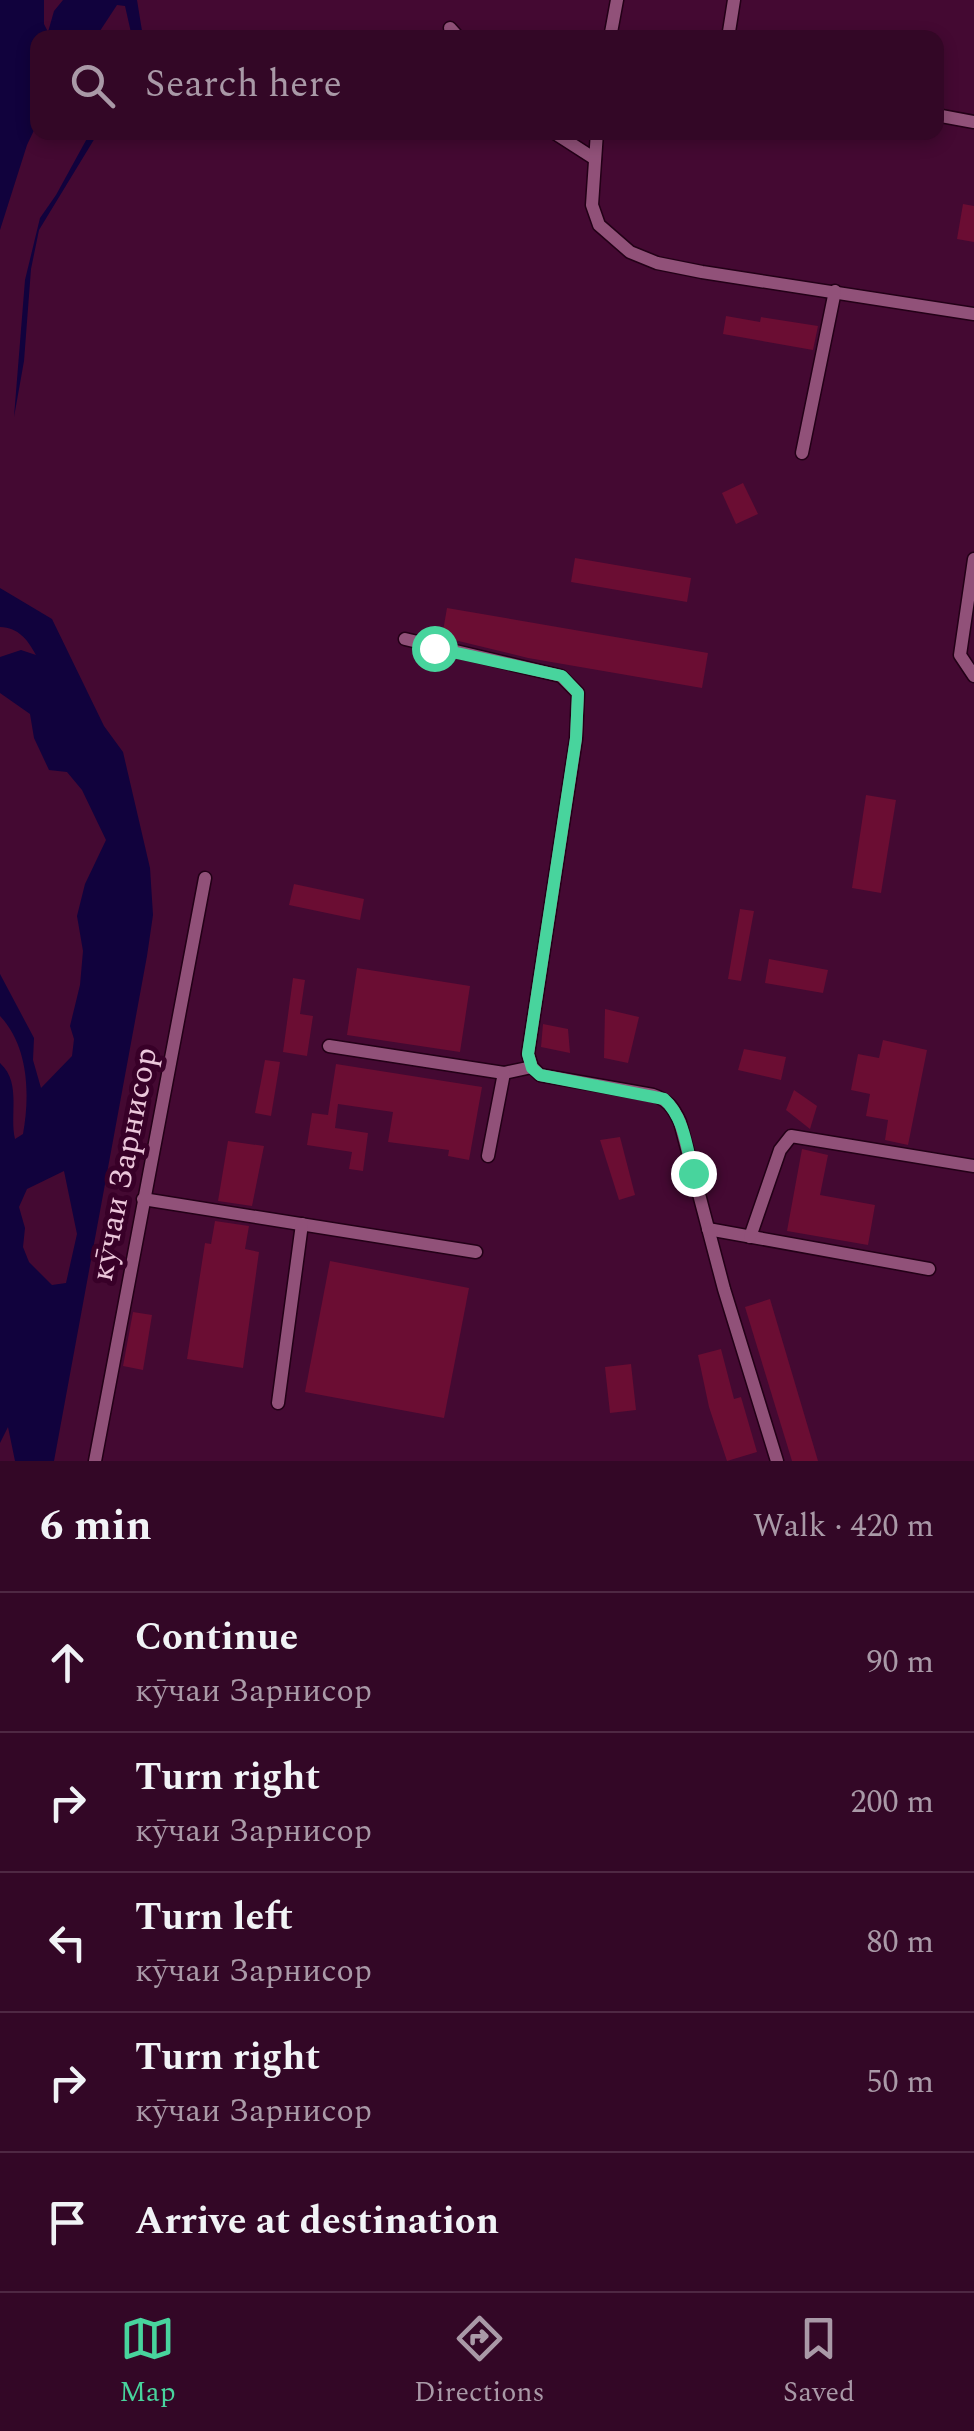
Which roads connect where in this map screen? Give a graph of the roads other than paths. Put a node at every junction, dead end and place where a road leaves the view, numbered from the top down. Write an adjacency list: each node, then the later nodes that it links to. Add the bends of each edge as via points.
1 (617, 0): 3 (lane)
2 (734, 0): 4 (lane)
3 (611, 30)
4 (729, 30)
5 (944, 116): 6 (lane)
6 (974, 122)
7 (565, 140): 9 (lane)
8 (596, 140): 9 (lane)
9 (595, 160): 10 (lane, via 592,205 599,225 630,252 702,272)
10 (834, 291): 11 (lane); 12 (lane)
11 (974, 314)
12 (802, 453)
13 (974, 559): 15 (lane, via 960,655)
14 (406, 639): 18 (lane, via 562,676 578,693 529,1036)
15 (974, 676)
16 (205, 878): 22 (lane, кӯчаи Зарнисор)
17 (330, 1046): 19 (lane)
18 (532, 1068): 19 (lane); 24 (lane, via 553,1079 664,1099 673,1107)
19 (504, 1073): 20 (lane)
20 (488, 1156)
21 (974, 1166): 25 (lane, via 791,1136)
22 (143, 1198): 23 (lane); 29 (lane, кӯчаи Зарнисор)
23 (302, 1224): 26 (lane); 28 (lane)
24 (708, 1229): 25 (lane); 30 (lane)
25 (750, 1236): 27 (lane)
26 (476, 1252)
27 (930, 1269)
28 (278, 1403)
29 (96, 1461)
30 (777, 1461)

